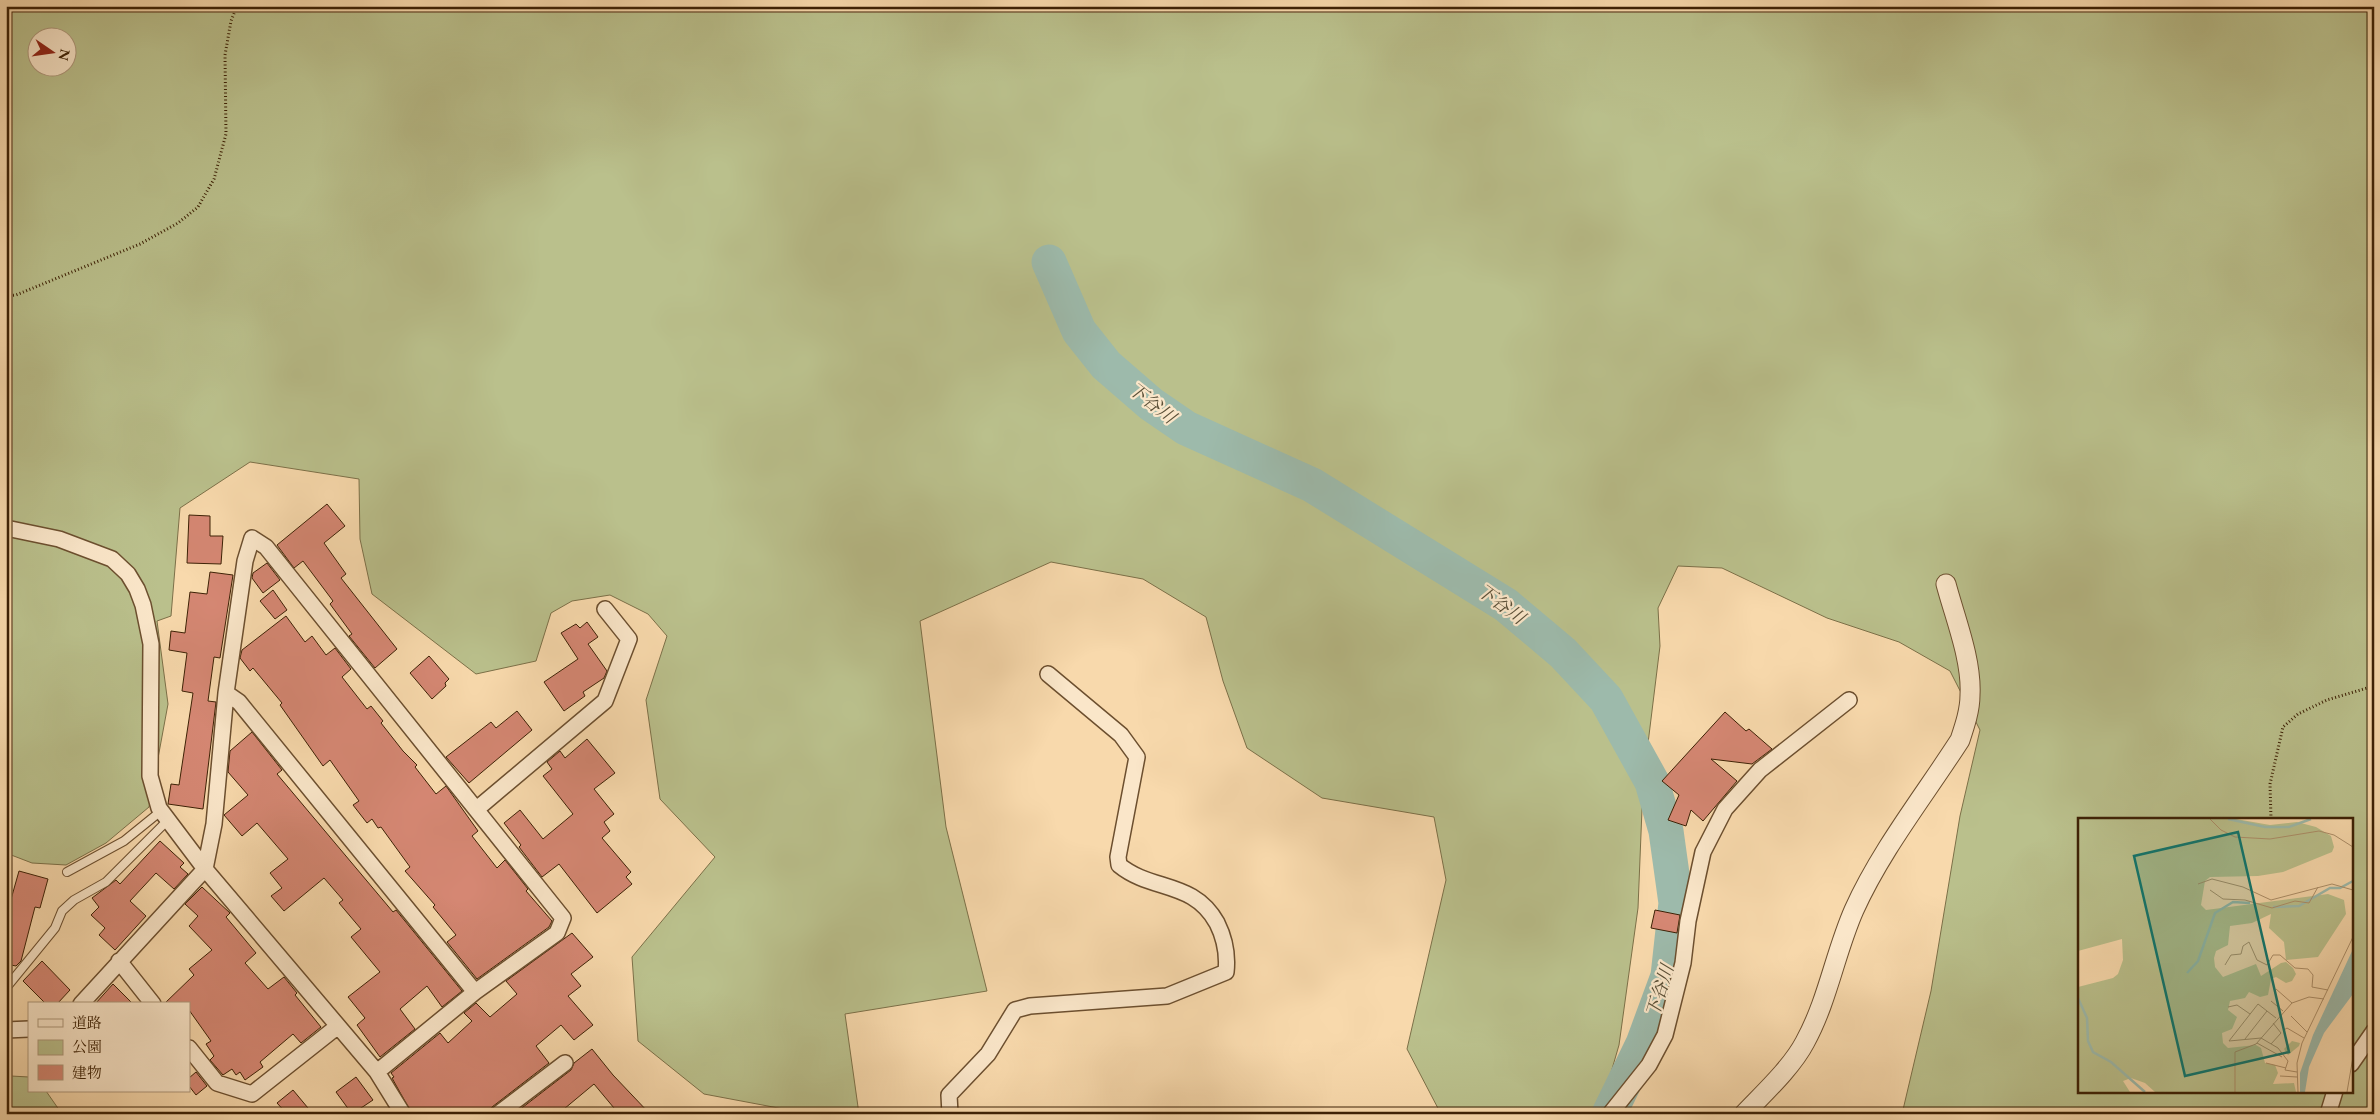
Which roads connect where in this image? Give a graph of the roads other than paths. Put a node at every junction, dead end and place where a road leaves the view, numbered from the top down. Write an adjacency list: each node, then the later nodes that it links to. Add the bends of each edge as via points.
1 (6, 528): 8 (street, via 59,539 112,559 138,589 150,644 150,776)
2 (1946, 584): 29 (street, via 1968,668 1970,694 1960,740 1874,871 1854,911 1828,991 1805,1043)
3 (605, 609): 7 (street, via 629,639 605,701)
4 (1048, 674): 27 (street, via 1121,735 1136,757 1119,866 1202,902 1223,936 1228,958 1226,972 1167,996 1030,1006 1015,1010 988,1054 949,1095)
5 (226, 694): 7 (street, via 245,561 252,538 266,547); 9 (street, via 214,824); 13 (street, via 239,702)
6 (1849, 700): 28 (street, via 1760,770 1725,809 1704,852 1688,921 1684,963 1665,1035 1649,1065)
7 (478, 808): 13 (street, via 563,918 557,933)
8 (164, 816): 9 (street); 10 (lane); 12 (lane, via 106,882 74,900 62,911 55,928)
9 (205, 869): 11 (street); 16 (street)
10 (67, 872)
11 (119, 961): 14 (street); 15 (street)
12 (6, 988)
13 (475, 992): 23 (street)
14 (83, 1002)
15 (152, 1002)
16 (338, 1026): 20 (street, via 252,1094 217,1083); 23 (street)
17 (28, 1029): 18 (street)
18 (6, 1030)
19 (2374, 1030): 21 (street)
20 (190, 1049)
21 (2352, 1063)
22 (565, 1064): 26 (street)
23 (377, 1072): 25 (street)
24 (2335, 1092): 30 (street)
25 (403, 1114)
26 (498, 1114)
27 (950, 1114)
28 (1610, 1114)
29 (1744, 1114)
30 (2328, 1114)

